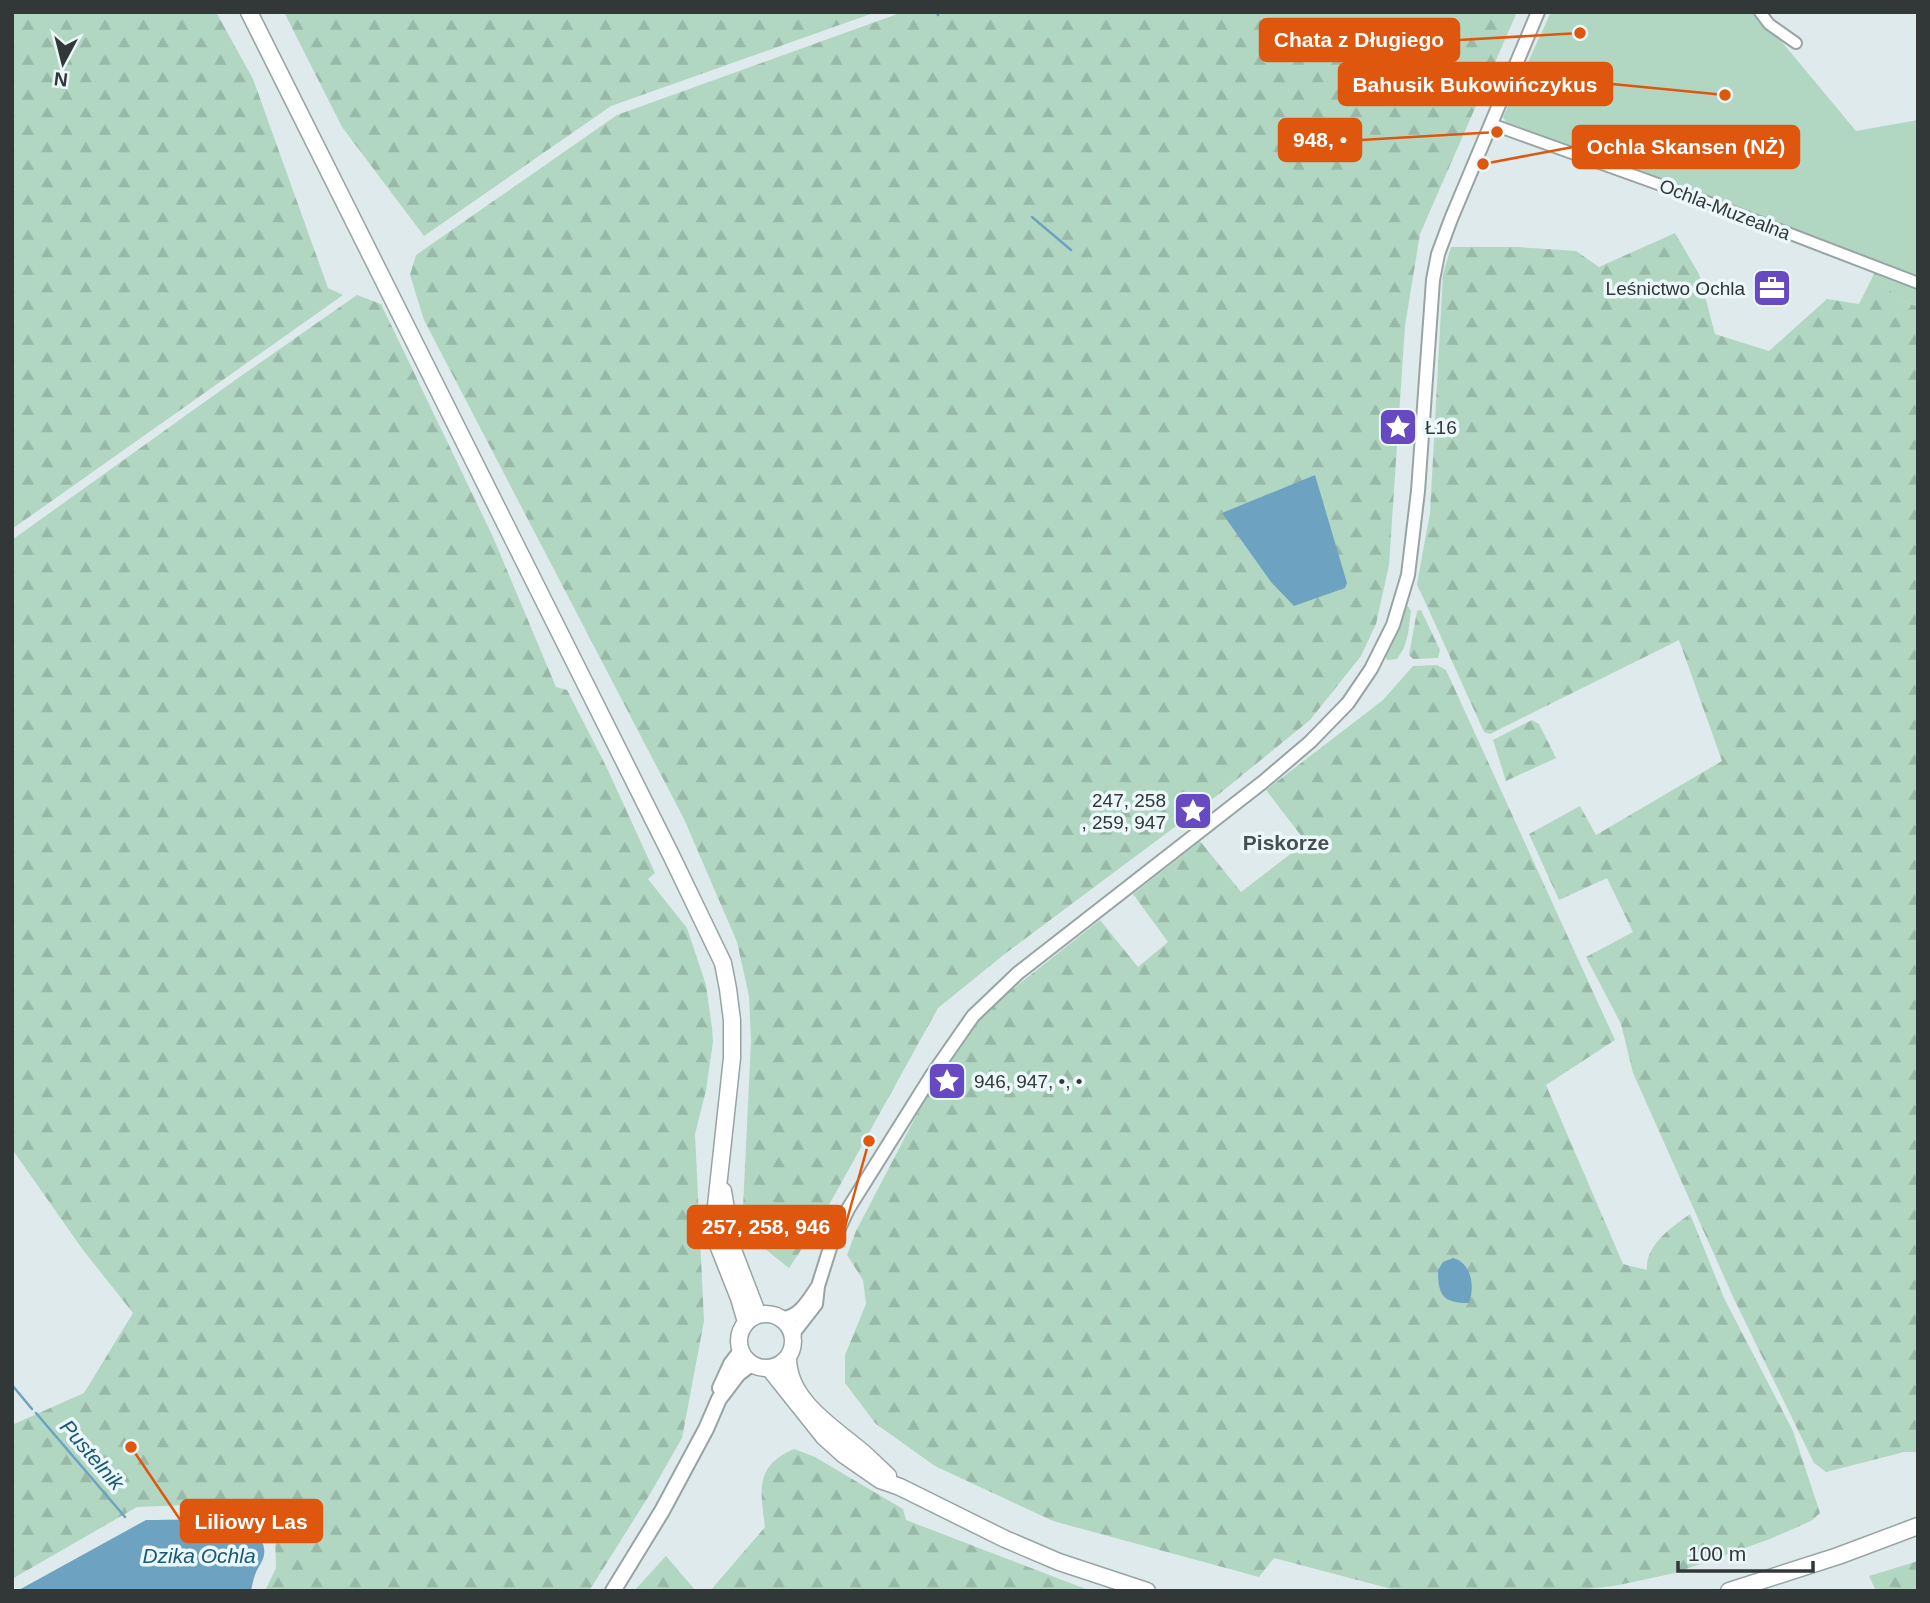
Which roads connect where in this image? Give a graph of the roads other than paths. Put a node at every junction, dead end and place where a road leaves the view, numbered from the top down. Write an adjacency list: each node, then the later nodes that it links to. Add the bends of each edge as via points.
1 (249, 12): 8 (main road, via 723,963 732,1045 720,1171 733,1250)
2 (1538, 12): 5 (street)
3 (1760, 12): 4 (street)
4 (1796, 43)
5 (1490, 124): 6 (street, Ochla-Muzealna); 7 (street, via 1435,267 1408,575 1393,625 1371,669 1348,703 1310,742 1018,973 973,1016 848,1209)
6 (1918, 283)
7 (818, 1286): 9 (street, via 796,1314); 10 (street, via 816,1304)
8 (752, 1318): 9 (main road, via 766,1313); 11 (main road, via 739,1336)
9 (782, 1318): 10 (main road)
10 (794, 1337): 12 (main road)
11 (741, 1351): 13 (main road); 15 (main road, via 725,1376)
12 (788, 1358): 14 (main road); 16 (main road, via 794,1383 818,1416)
13 (751, 1364): 14 (main road); 15 (main road)
14 (769, 1368): 16 (main road, via 824,1437 880,1480)
15 (719, 1399): 18 (main road, via 662,1511)
16 (900, 1487): 19 (main road, via 1037,1553)
17 (1918, 1527): 20 (main road)
18 (613, 1591)
19 (1147, 1591)
20 (1729, 1591)

